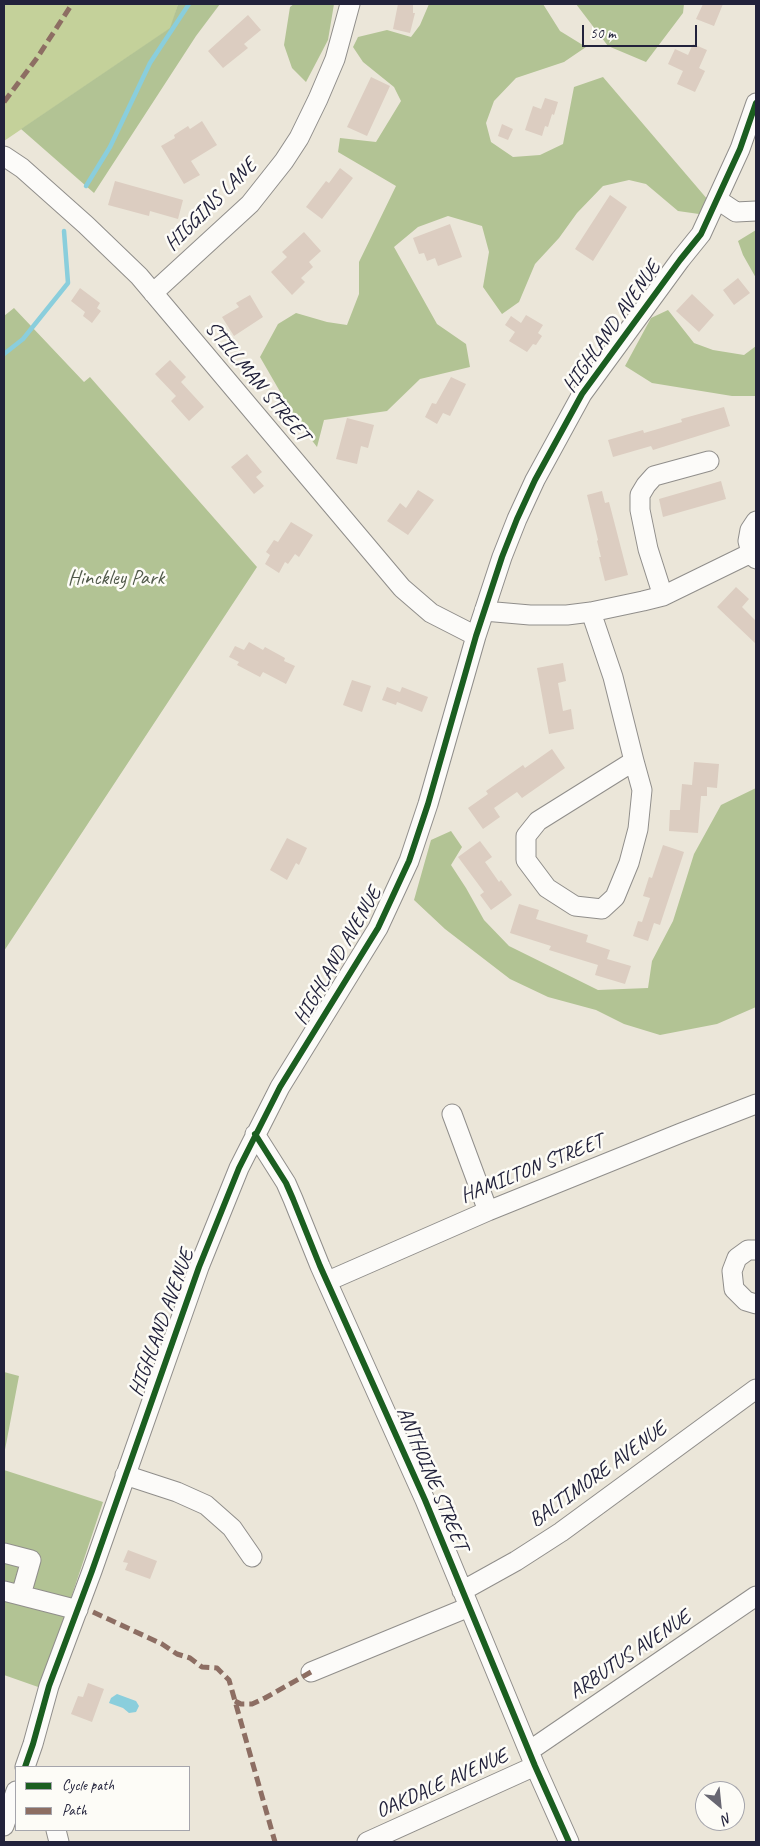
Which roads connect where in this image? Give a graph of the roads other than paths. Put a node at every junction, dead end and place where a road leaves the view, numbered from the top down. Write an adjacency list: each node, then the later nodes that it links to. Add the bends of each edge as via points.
1 (350, 4): 6 (street, HIGGINS LANE, via 335,59 299,138 284,161 250,204)
2 (756, 103): 4 (street, HIGHLAND AVENUE)
3 (4, 156): 6 (street, STILLMAN STREET, via 86,225)
4 (718, 200): 5 (street, via 736,212); 11 (street, HIGHLAND AVENUE, via 701,234 582,394 517,519)
5 (756, 211)
6 (153, 293): 13 (street, STILLMAN STREET, via 402,588 431,612)
7 (709, 461): 10 (street, via 654,476 640,495 648,549)
8 (756, 521): 9 (street, via 748,541)
9 (753, 556): 10 (street)
10 (663, 596): 12 (street)
11 (484, 611): 12 (street, via 530,615); 13 (street, HIGHLAND AVENUE)
12 (591, 612): 14 (street, via 613,677)
13 (476, 636): 17 (street, HIGHLAND AVENUE, via 409,861 378,928 280,1087)
14 (634, 760): 14 (street, via 538,821 526,836 526,860 547,888 575,906 602,909 615,897 630,863 642,790)
15 (756, 1104): 18 (street, HAMILTON STREET)
16 (452, 1114): 18 (street)
17 (256, 1134): 20 (street, ANTHOINE STREET, via 286,1183); 23 (street, HIGHLAND AVENUE, via 199,1267)
18 (488, 1211): 20 (street, HAMILTON STREET)
19 (756, 1250): 21 (street, via 748,1250 738,1258 732,1271 734,1289 746,1301)
20 (328, 1281): 28 (street, ANTHOINE STREET)
21 (756, 1304)
22 (756, 1389): 28 (street, BALTIMORE AVENUE)
23 (125, 1475): 25 (street, via 206,1504 232,1528); 29 (street, HIGHLAND AVENUE)
24 (4, 1553): 26 (street, via 32,1560)
25 (252, 1557)
26 (12, 1593): 29 (street)
27 (756, 1596): 32 (street, ARBUTUS AVENUE)
28 (466, 1599): 30 (street, BALTIMORE AVENUE); 32 (street, ANTHOINE STREET)
29 (78, 1610): 31 (street, HIGHLAND AVENUE, via 48,1686)
30 (311, 1672)
31 (33, 1744): 33 (street, HIGHLAND AVENUE); 34 (street)
32 (532, 1759): 37 (street, OAKDALE AVENUE); 38 (street, ANTHOINE STREET)
33 (24, 1766)
34 (39, 1766)
35 (15, 1793): 36 (street)
36 (4, 1826)
37 (367, 1842)
38 (568, 1842)

